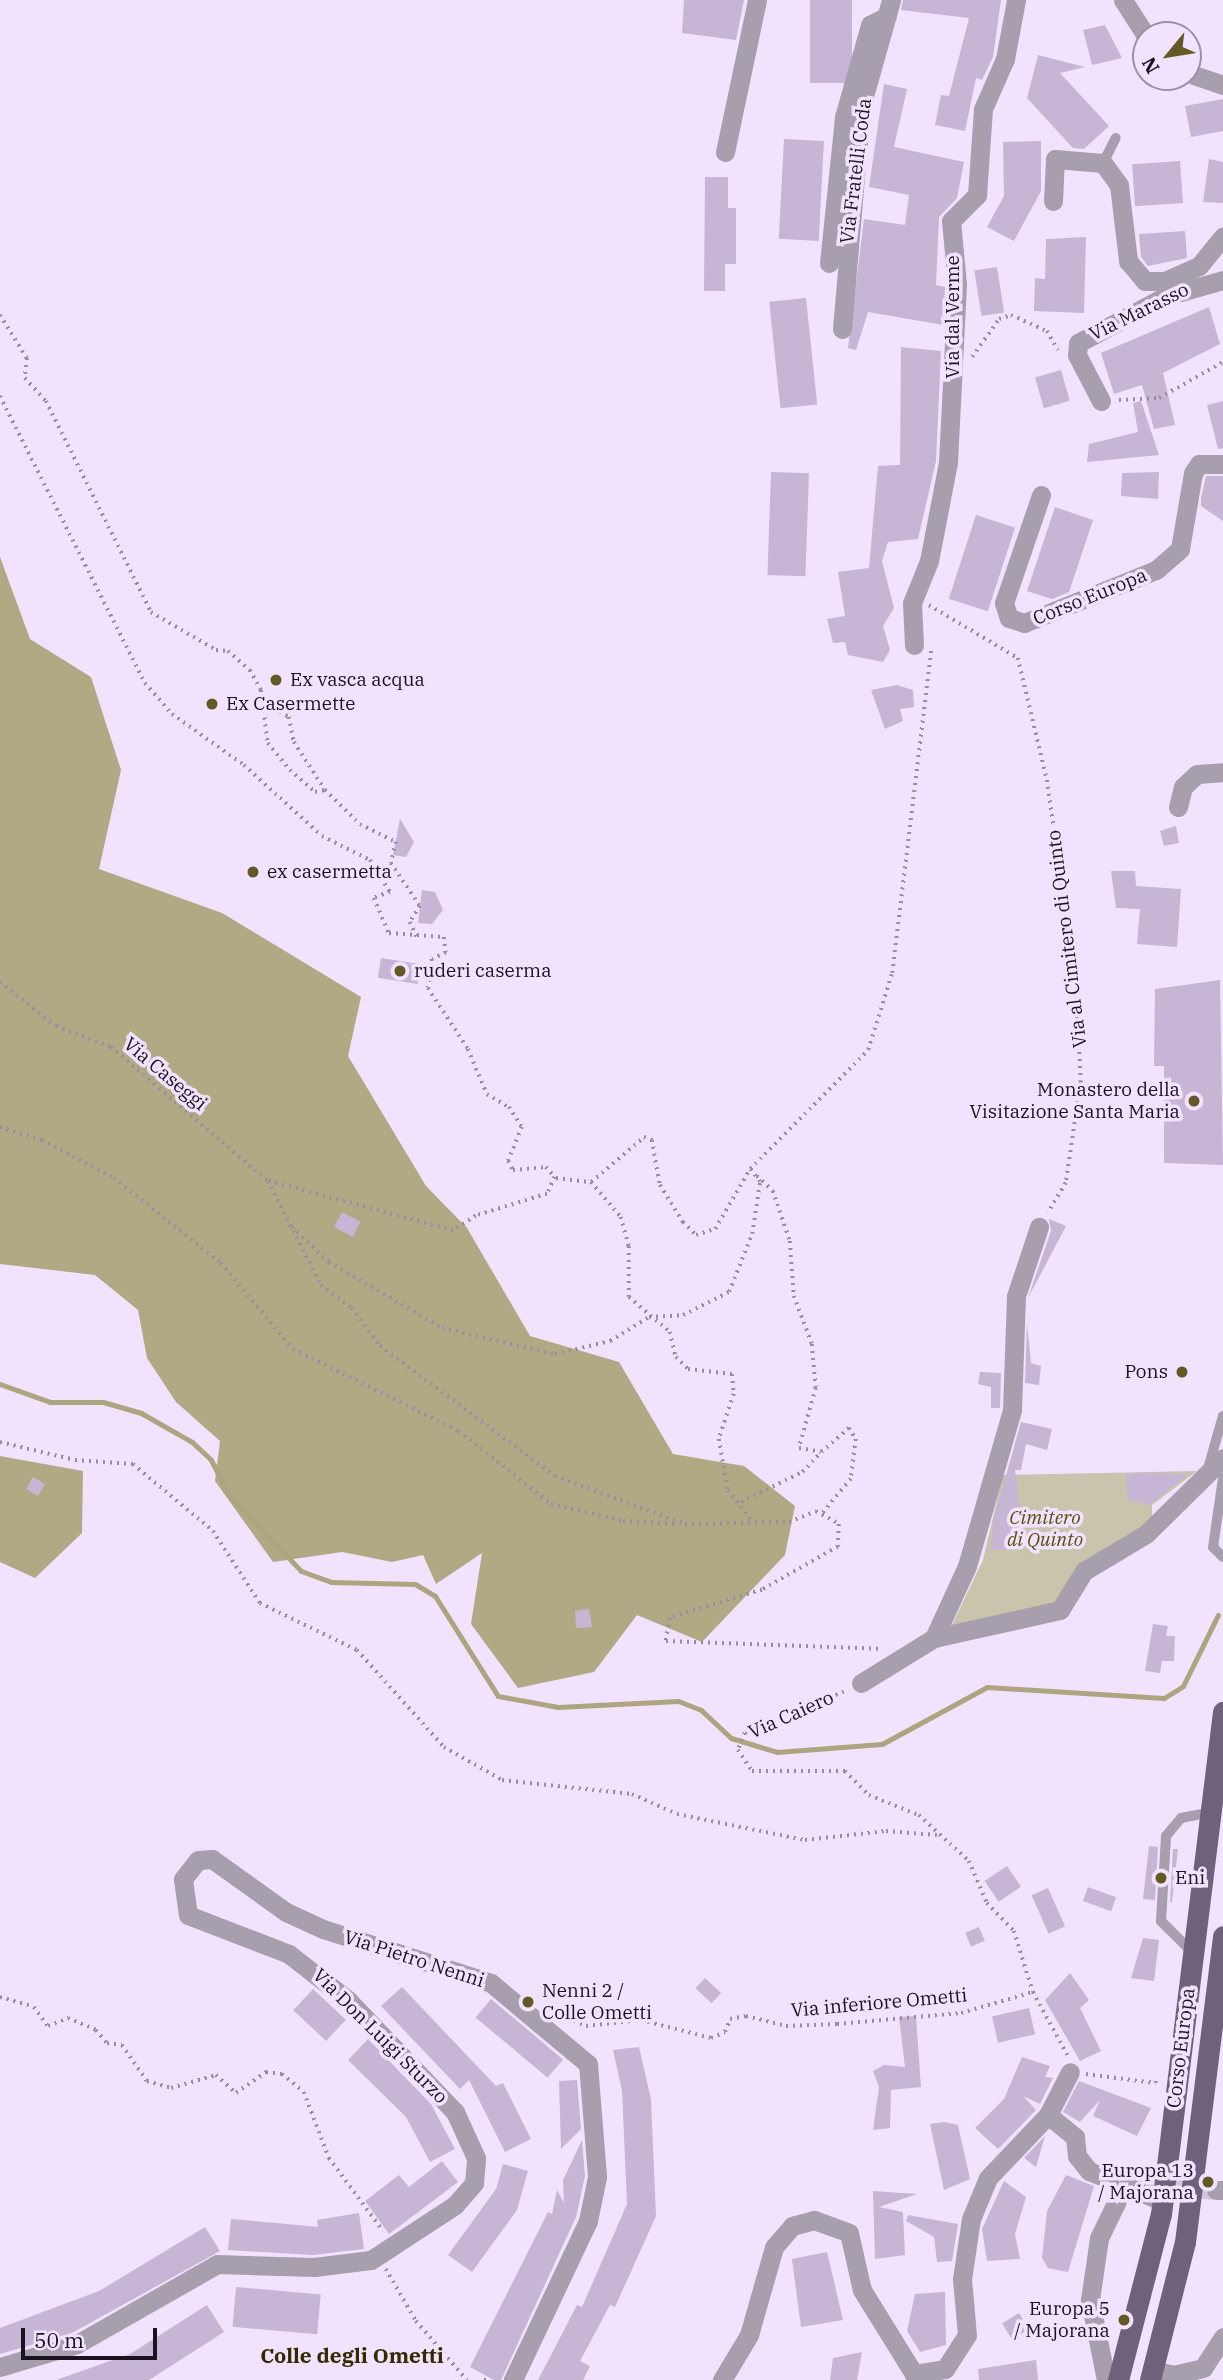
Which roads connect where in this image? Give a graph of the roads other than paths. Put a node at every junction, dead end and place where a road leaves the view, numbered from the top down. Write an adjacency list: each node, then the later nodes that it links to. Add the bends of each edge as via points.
1 (757, 0): 9 (street)
2 (1016, 0): 19 (street, Via dal Verme, via 1005,59 983,109 977,195 951,221 957,284 952,416 929,561 912,603)
3 (1123, 0): 5 (street)
4 (889, 8): 13 (street, Via Fratelli Coda, via 870,25 844,117); 15 (street, Via Fratelli Coda, via 862,107)
5 (1136, 21)
6 (1202, 78): 7 (street)
7 (1223, 85)
8 (1116, 138): 10 (lane)
9 (725, 152)
10 (1103, 163): 11 (street, via 1055,159); 12 (street, via 1119,185 1128,261 1145,281 1165,281 1199,266)
11 (1053, 201)
12 (1223, 236)
13 (829, 263)
14 (1223, 280): 16 (street, Via Marasso, via 1166,296 1078,343 1077,355)
15 (842, 329)
16 (1101, 401)
17 (1223, 464): 18 (street, Corso Europa, via 1199,464 1192,472 1180,549 1156,570 1024,623 1009,618 1004,603)
18 (1041, 495)
19 (922, 644)
20 (1223, 772): 21 (street, via 1197,774 1183,787)
21 (1178, 807)
22 (1039, 1227): 27 (street, via 1016,1296 1009,1419 967,1566)
23 (1223, 1416): 25 (lane)
24 (1223, 1458): 25 (street)
25 (1215, 1477): 26 (lane, via 1213,1547); 27 (street, via 1146,1534 1084,1571 1060,1610)
26 (1223, 1557)
27 (934, 1638): 28 (street)
28 (861, 1683)
29 (1223, 1712): 30 (main road, Corso Europa)
30 (1212, 1802): 32 (main road, Corso Europa); 32 (lane, via 1181,1818 1166,1836 1161,1921)
31 (1223, 1936): 41 (main road, Corso Europa, via 1185,2242)
32 (1193, 1953): 37 (main road, Corso Europa)
33 (289, 1954): 40 (street, Via Don Luigi Sturzo, via 348,2000 434,2084 472,2144 477,2170 469,2194 386,2251 340,2265 218,2264 77,2344); 43 (street, Via Pietro Nenni, via 188,1915 180,1888 190,1866 206,1858 222,1861 286,1912 491,1983 591,2071 597,2177 588,2221)
34 (1070, 2072): 35 (street)
35 (1048, 2116): 37 (street, via 1075,2137 1077,2156 1089,2171); 42 (street, via 988,2178 971,2218 962,2279 967,2335 959,2354 945,2369)
36 (1117, 2201): 45 (street, via 1099,2238 1090,2300)
37 (1162, 2201): 46 (main road, Corso Europa)
38 (1223, 2337): 39 (street)
39 (1219, 2359): 41 (street, via 1189,2374)
40 (0, 2367)
41 (1152, 2375)
42 (913, 2377): 44 (street, via 862,2290 849,2233 814,2220 792,2226 774,2247 749,2334)
43 (513, 2380)
44 (722, 2380)
45 (1106, 2380)
46 (1118, 2380)

